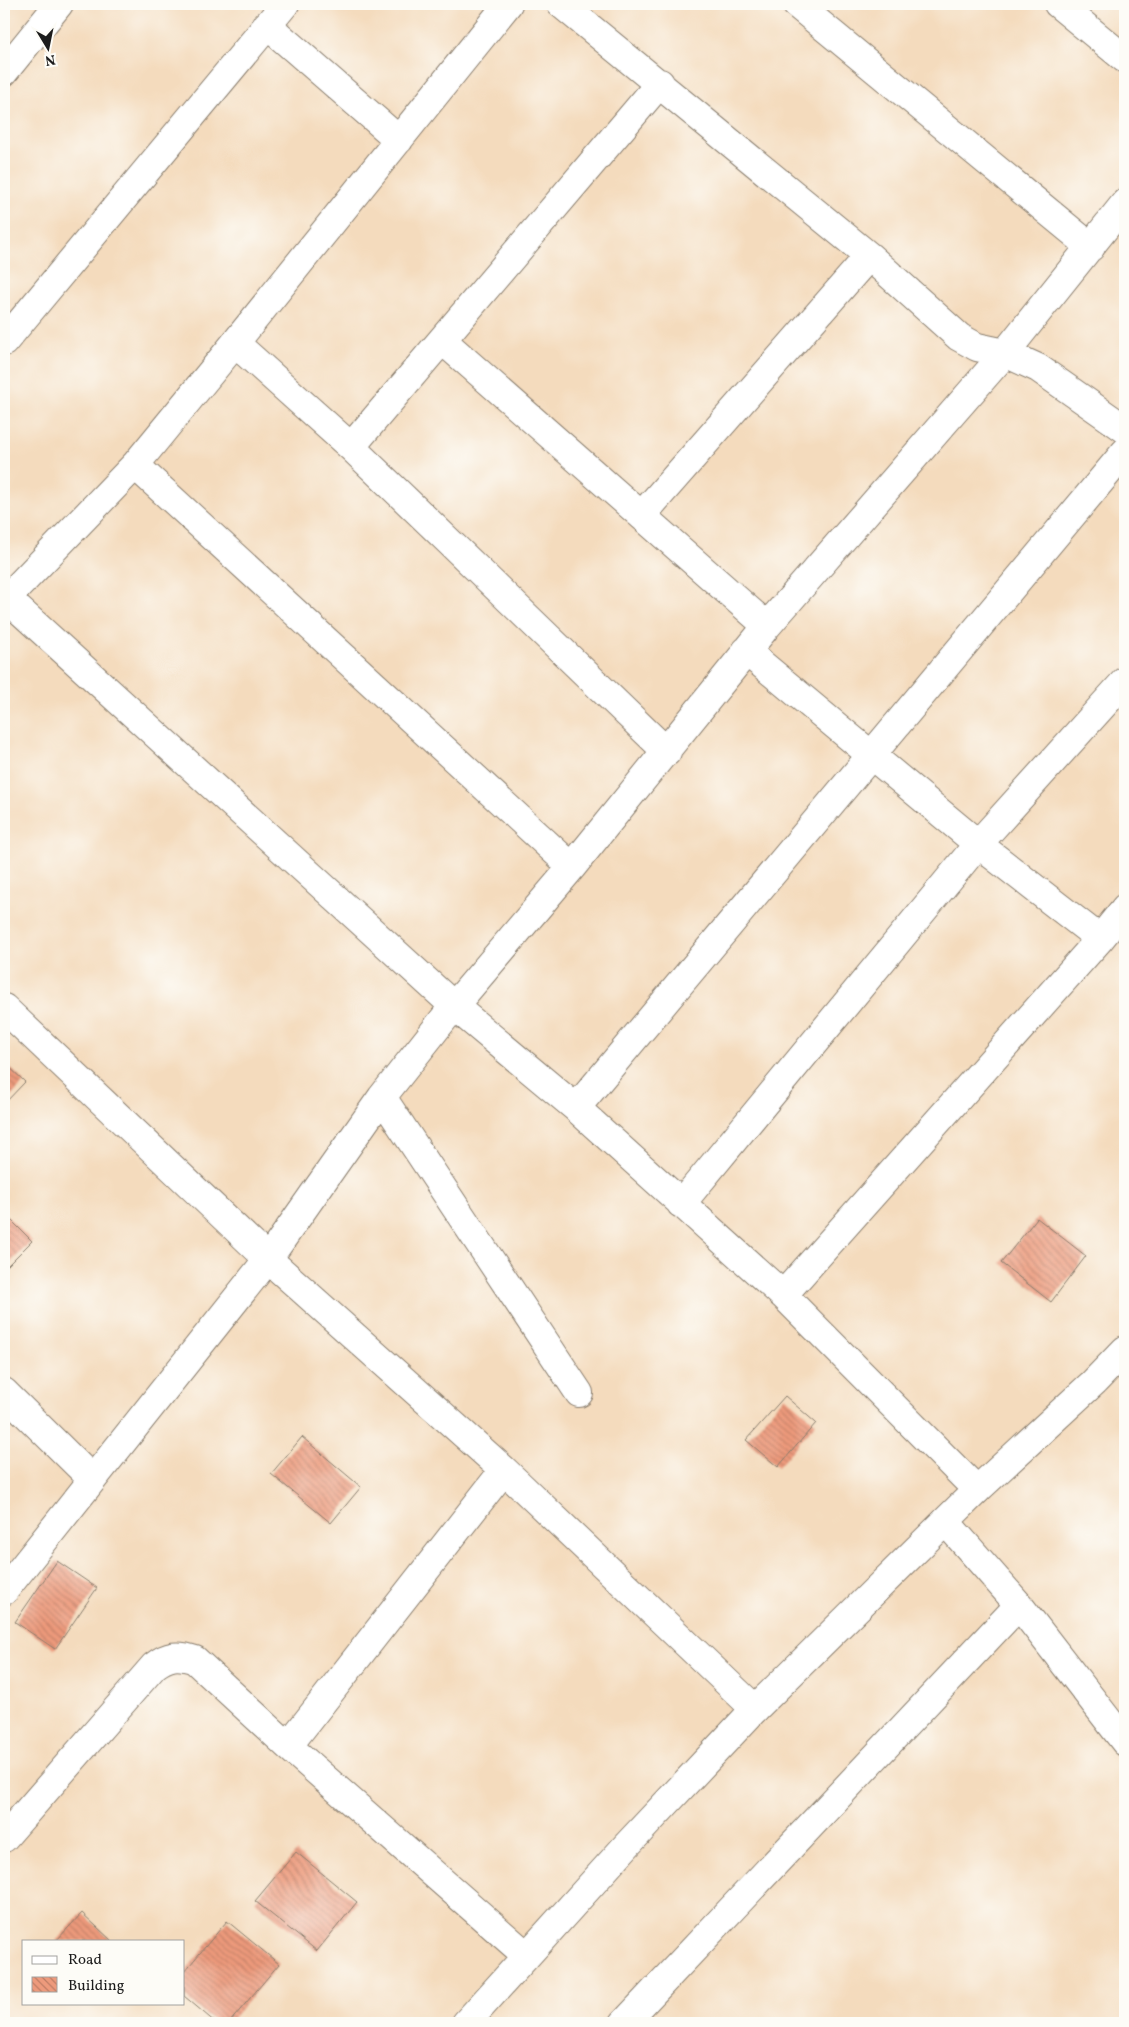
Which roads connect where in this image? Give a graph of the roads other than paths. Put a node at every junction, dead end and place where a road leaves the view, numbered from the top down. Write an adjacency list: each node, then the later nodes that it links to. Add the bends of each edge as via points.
1 (59, 4): 9 (street)
2 (285, 4): 7 (street)
3 (508, 4): 11 (street)
4 (561, 4): 10 (street)
5 (796, 4): 13 (street)
6 (1058, 4): 8 (street)
7 (267, 25): 11 (street); 16 (street)
8 (1125, 59)
9 (4, 72)
10 (660, 83): 14 (street); 15 (street)
11 (399, 140): 17 (street)
12 (1125, 202): 13 (street)
13 (1091, 247): 18 (street)
14 (869, 256): 18 (street, via 958,336 977,347); 23 (street)
15 (442, 340): 20 (street); 23 (street)
16 (4, 342)
17 (235, 344): 20 (street); 22 (street)
18 (1005, 353): 19 (street, via 1038,368); 25 (street)
19 (1125, 429)
20 (351, 447): 28 (street)
21 (1125, 452): 29 (street)
22 (134, 465): 24 (street); 31 (street)
23 (642, 515): 25 (street)
24 (5, 598): 34 (street)
25 (766, 626): 26 (street)
26 (746, 651): 28 (street); 29 (street)
27 (1125, 681): 30 (street)
28 (667, 752): 31 (street)
29 (871, 756): 30 (street); 37 (street)
30 (978, 844): 33 (street); 38 (street)
31 (572, 867): 34 (street)
32 (1125, 908): 33 (street)
33 (1100, 939): 40 (street)
34 (454, 1006): 36 (street); 37 (street)
35 (4, 1008): 39 (street)
36 (382, 1097): 39 (street); 43 (street)
37 (576, 1108): 38 (street)
38 (681, 1204): 40 (street)
39 (268, 1259): 44 (street); 45 (street)
40 (783, 1295): 46 (street)
41 (1125, 1350): 46 (street)
42 (4, 1392): 45 (street)
43 (579, 1393)
44 (504, 1470): 50 (street); 52 (street)
45 (92, 1479): 48 (street)
46 (977, 1490): 47 (street)
47 (946, 1522): 49 (street); 50 (street)
48 (4, 1592)
49 (1019, 1605): 51 (street); 56 (street)
50 (755, 1709): 54 (street)
51 (1125, 1742)
52 (288, 1746): 53 (street, via 195,1660 184,1656 164,1658); 54 (street)
53 (4, 1838)
54 (526, 1955): 55 (street)
55 (466, 2023)
56 (624, 2023)

